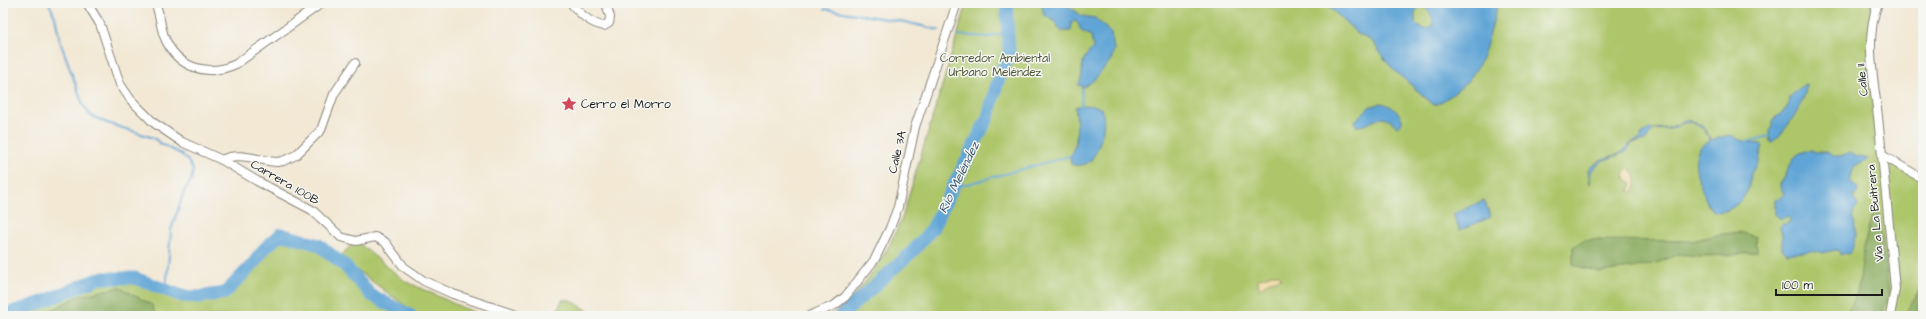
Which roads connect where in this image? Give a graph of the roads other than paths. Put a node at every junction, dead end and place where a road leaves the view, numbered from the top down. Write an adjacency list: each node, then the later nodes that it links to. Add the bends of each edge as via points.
1 (86, 3): 10 (street, Carrera 100B, via 100,24 117,77 131,100 165,131 190,146)
2 (155, 3): 3 (street, via 167,42 178,58 203,70 218,70 243,59)
3 (322, 3)
4 (571, 3): 5 (street, via 579,12 598,25 604,26 609,23 610,17)
5 (606, 3)
6 (957, 3): 13 (street, Calle 3A, via 915,128 895,214 875,258 845,297 835,305)
7 (1878, 3): 9 (street, Calle 11, via 1872,36 1872,70)
8 (355, 63): 10 (street, via 334,94 321,130 296,155 277,162 236,156)
9 (1882, 154): 11 (street); 14 (street, Vía a La Buitrera, via 1895,289)
10 (222, 160): 12 (street, Carrera 100B, via 312,210 341,237 356,241 374,237 385,242 404,267 424,281 453,294)
11 (1923, 179)
12 (519, 316)
13 (809, 316)
14 (1890, 316)

